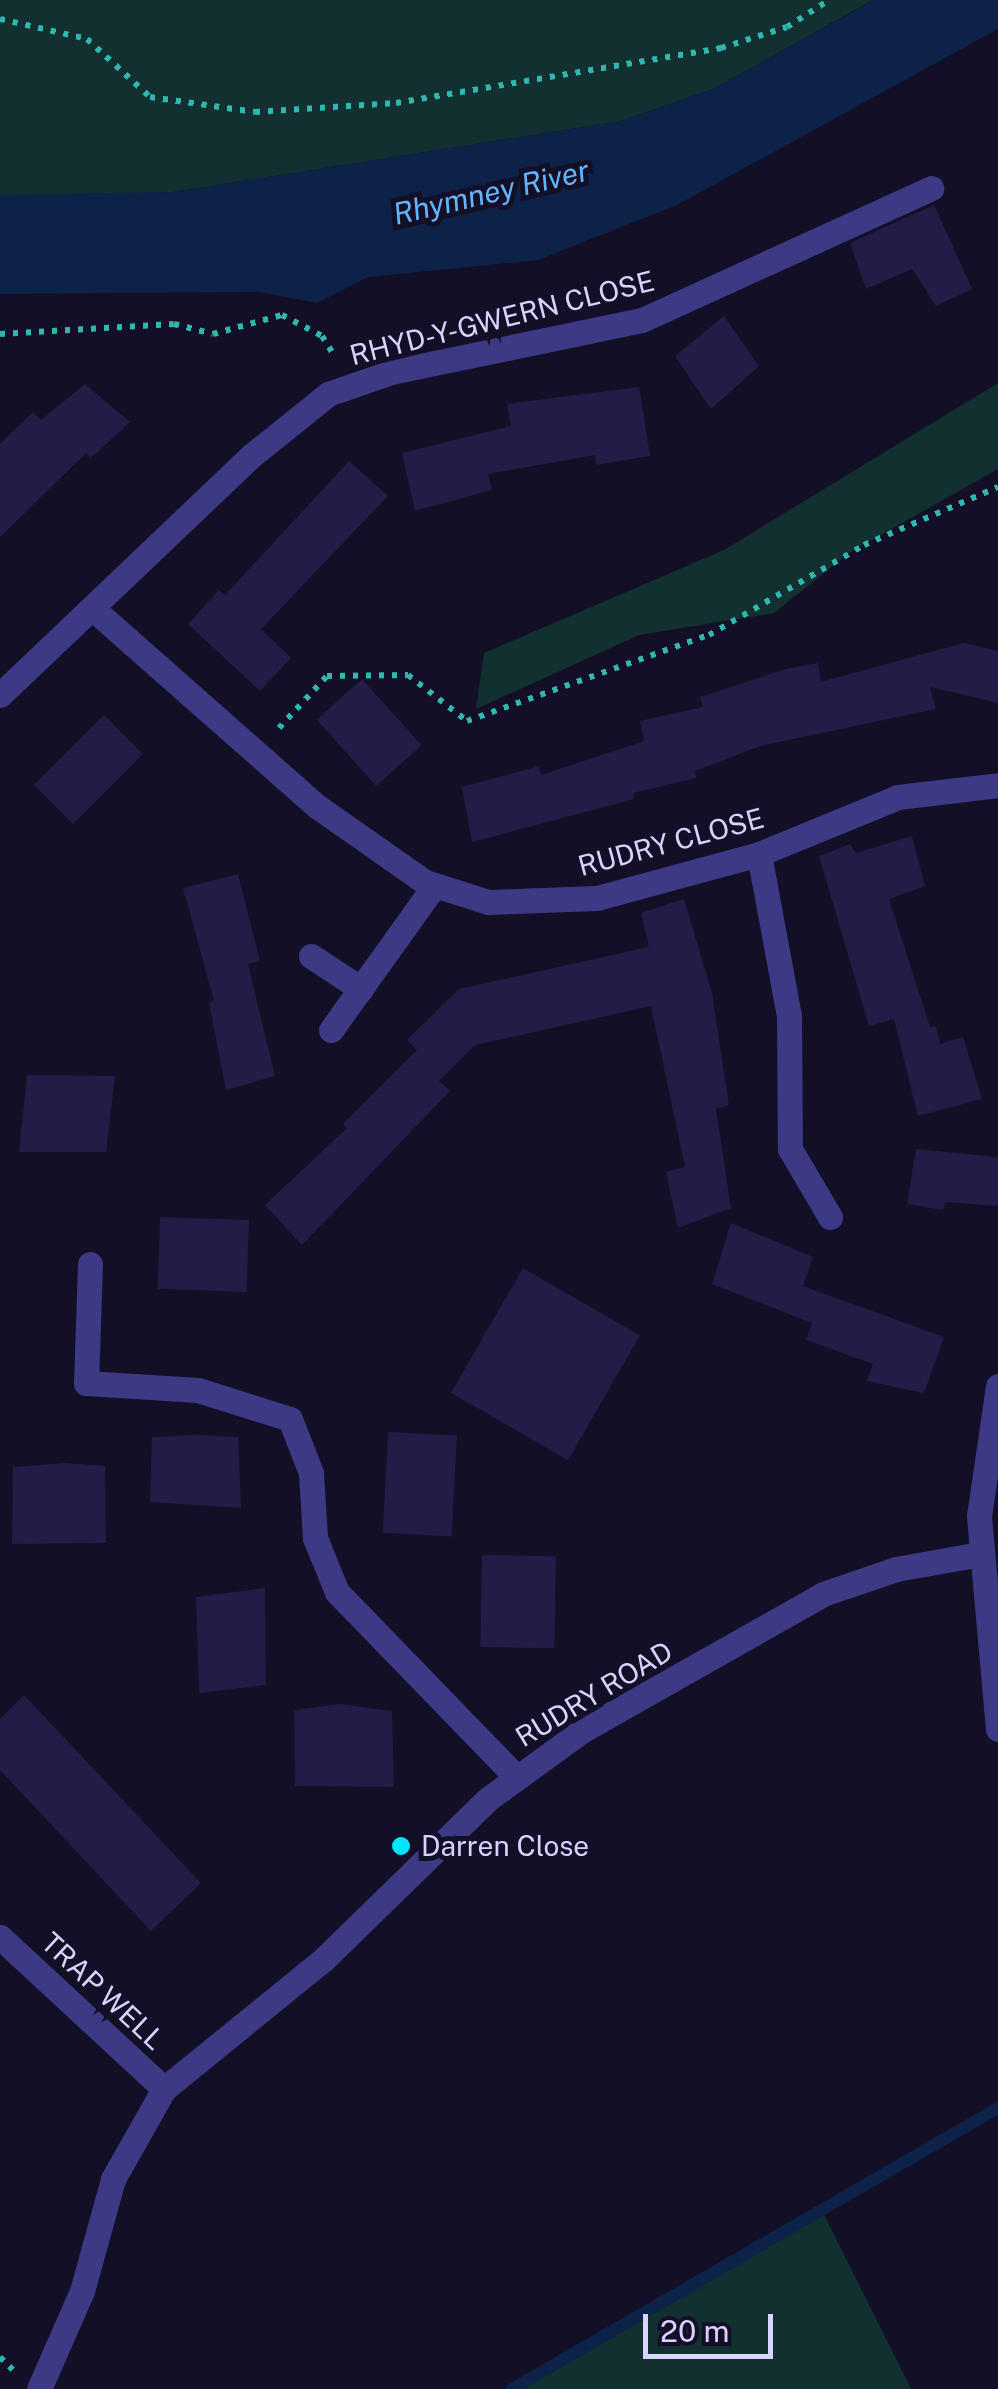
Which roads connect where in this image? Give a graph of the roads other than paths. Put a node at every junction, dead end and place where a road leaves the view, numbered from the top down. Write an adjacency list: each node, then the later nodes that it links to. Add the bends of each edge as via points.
1 (931, 188): 2 (street, RHYD-Y-GWERN CLOSE, via 642,320 328,394 252,456)
2 (92, 608): 3 (street, RHYD-Y-GWERN CLOSE); 6 (street, RUDRY CLOSE, via 318,807)
3 (0, 695)
4 (998, 785): 5 (street, RUDRY CLOSE, via 898,797)
5 (759, 854): 6 (street, RUDRY CLOSE, via 596,898 488,902); 10 (street, via 789,1016 790,1149)
6 (436, 885): 8 (street)
7 (311, 956): 8 (street)
8 (360, 989): 9 (street)
9 (331, 1030)
10 (830, 1217)
11 (90, 1264): 15 (street, via 86,1382 198,1390 290,1419 311,1472 315,1538 337,1592)
12 (998, 1386): 13 (street)
13 (980, 1554): 14 (street); 15 (street, RUDRY ROAD, via 896,1569 824,1594)
14 (998, 1729)
15 (515, 1776): 17 (street, RUDRY ROAD, via 324,1959)
16 (0, 1937): 17 (street, TRAP WELL)
17 (164, 2089): 18 (street, via 113,2178 82,2291)
18 (39, 2389)

